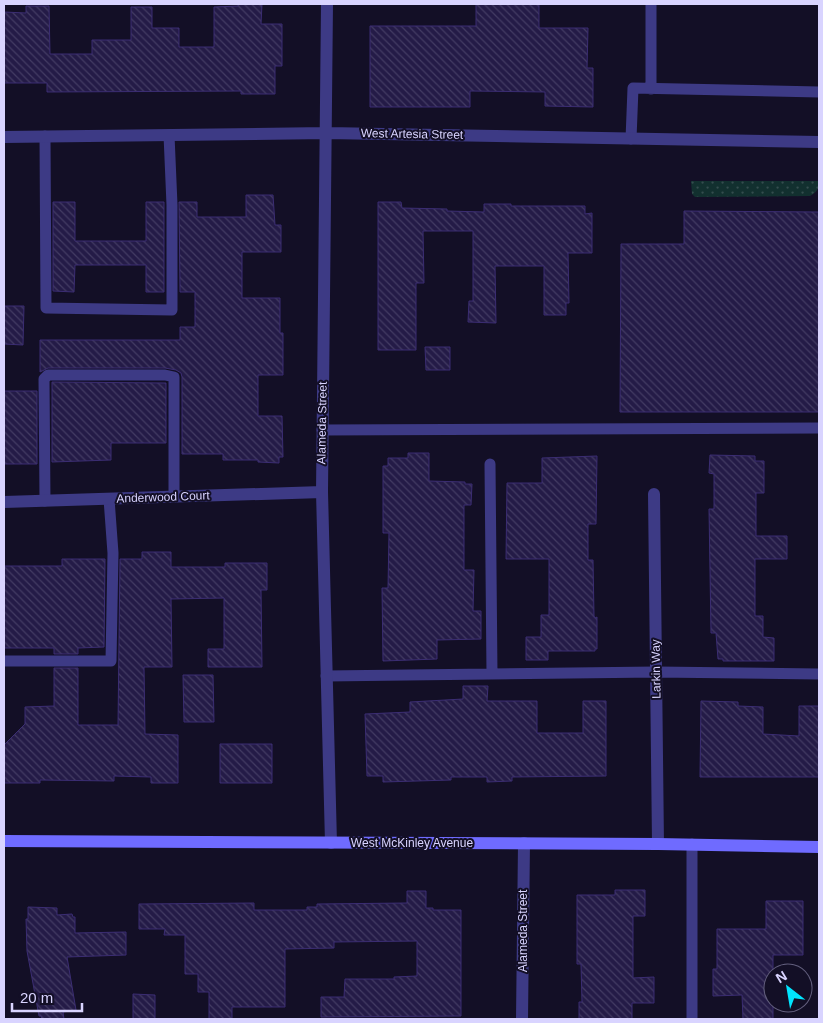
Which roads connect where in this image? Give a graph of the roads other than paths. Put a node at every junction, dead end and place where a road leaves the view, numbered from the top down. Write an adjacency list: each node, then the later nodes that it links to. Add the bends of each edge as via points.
1 (327, 4): 5 (street, Alameda Street)
2 (651, 4): 3 (lane)
3 (651, 89): 4 (lane); 9 (lane, via 633,88)
4 (819, 92)
5 (327, 133): 6 (street, West Artesia Street); 9 (street, West Artesia Street); 12 (street, Alameda Street)
6 (169, 135): 7 (street, West Artesia Street); 7 (lane, via 172,310 46,308)
7 (45, 136): 8 (street, West Artesia Street)
8 (4, 137)
9 (631, 139): 10 (street, West Artesia Street)
10 (819, 142)
11 (819, 428): 12 (lane)
12 (322, 430): 14 (street, Alameda Street)
13 (490, 464): 22 (lane)
14 (322, 492): 16 (street, Anderwood Court); 24 (street, Alameda Street)
15 (654, 494): 21 (street, Larkin Way)
16 (174, 496): 17 (street, Anderwood Court); 18 (lane, via 174,377 48,375 44,378)
17 (109, 499): 18 (street, Anderwood Court); 20 (lane, via 113,553 111,661)
18 (45, 501): 19 (street, Anderwood Court)
19 (4, 502)
20 (4, 661)
21 (656, 672): 22 (lane); 23 (lane); 28 (street, Larkin Way)
22 (492, 674): 24 (lane)
23 (819, 674)
24 (326, 676): 26 (street, Alameda Street)
25 (4, 841): 26 (main road, West McKinley Avenue)
26 (331, 843): 27 (main road, West McKinley Avenue)
27 (524, 843): 28 (main road, West McKinley Avenue); 31 (street, Alameda Street)
28 (658, 844): 29 (main road, West McKinley Avenue)
29 (692, 844): 30 (main road, West McKinley Avenue); 32 (lane)
30 (819, 847)
31 (522, 1019)
32 (692, 1019)

